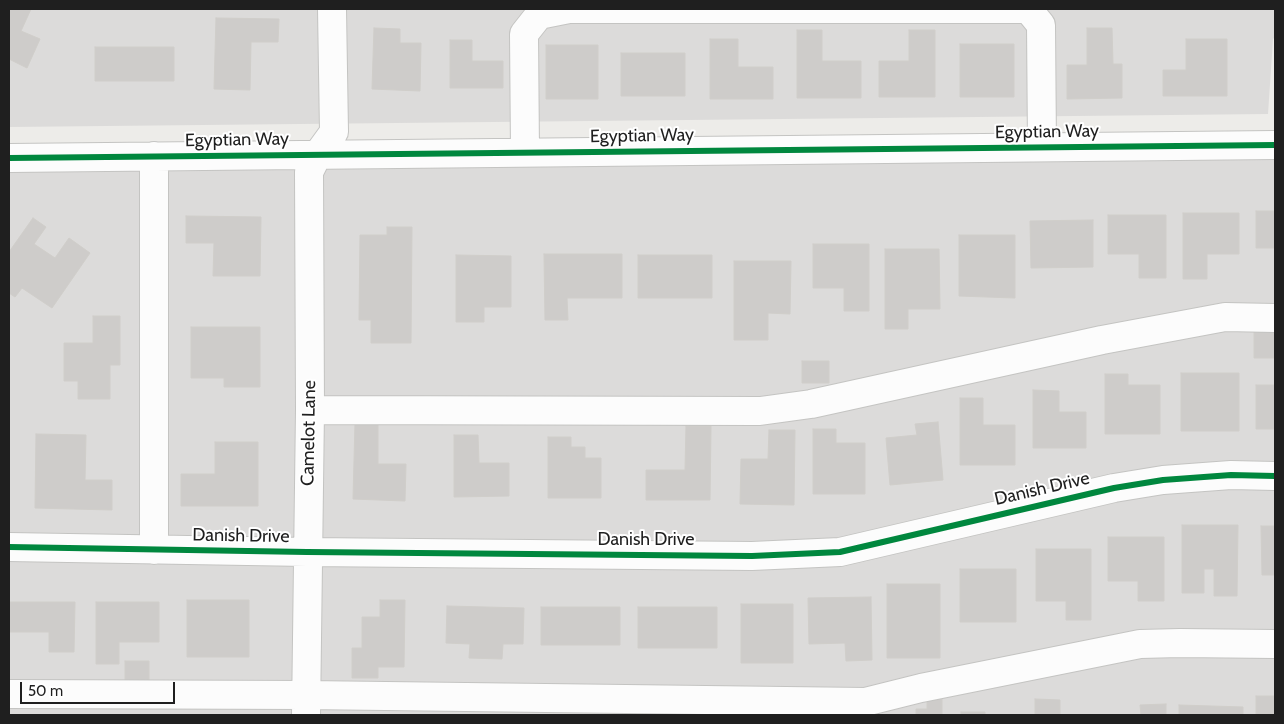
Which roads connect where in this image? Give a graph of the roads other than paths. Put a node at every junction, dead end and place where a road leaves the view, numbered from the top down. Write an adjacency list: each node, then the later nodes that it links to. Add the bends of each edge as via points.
1 (332, 9): 5 (street, Camelot Lane, via 334,132)
2 (1275, 145): 3 (street, Egyptian Way)
3 (1042, 147): 4 (street, Egyptian Way); 4 (street, via 1041,25 1028,9 569,9 539,16 524,34)
4 (525, 152): 5 (street, Egyptian Way)
5 (318, 154): 6 (street, Egyptian Way); 9 (street, Camelot Lane, via 309,172)
6 (154, 156): 7 (street, Egyptian Way); 12 (street)
7 (9, 158)
8 (1275, 318): 9 (street, via 1225,317 760,412)
9 (310, 410): 13 (street, Camelot Lane)
10 (1275, 476): 13 (street, Danish Drive, via 1231,475 1163,480 1114,488 840,552 752,556)
11 (9, 548): 12 (street, Danish Drive)
12 (154, 550): 13 (street, Danish Drive)
13 (307, 552): 16 (street, Camelot Lane)
14 (1275, 644): 16 (street, via 1140,644 865,702)
15 (9, 694): 16 (street)
16 (306, 705)

